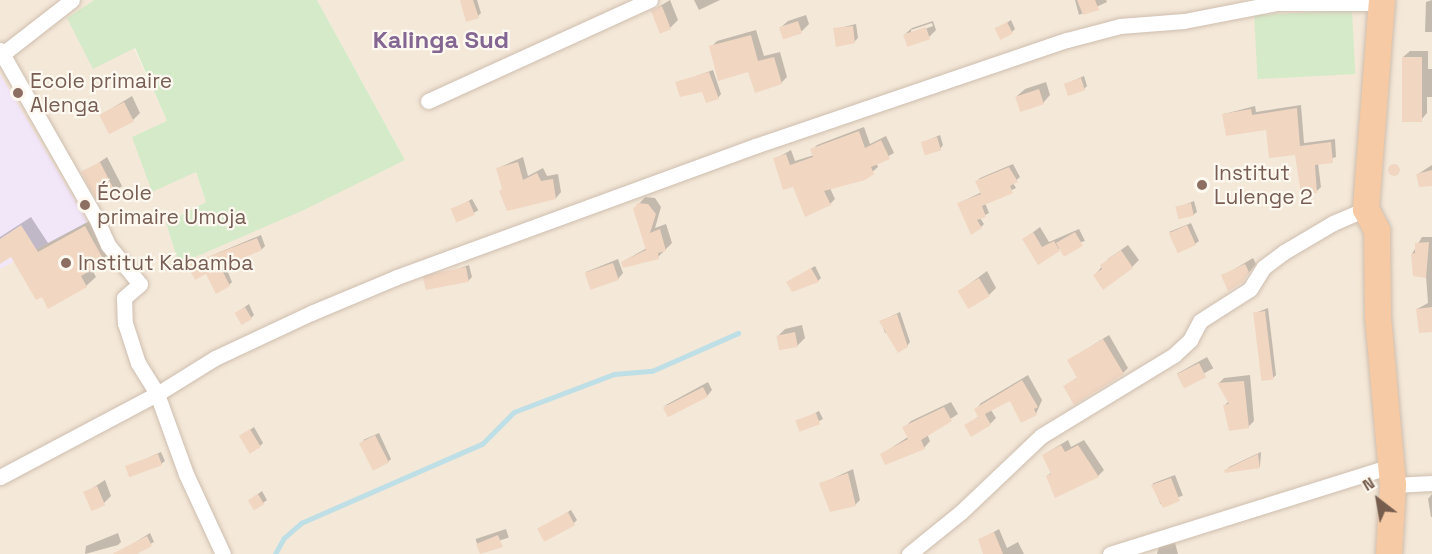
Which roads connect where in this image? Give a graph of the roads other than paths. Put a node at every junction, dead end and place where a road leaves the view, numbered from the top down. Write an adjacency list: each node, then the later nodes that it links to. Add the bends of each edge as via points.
1 (72, 0): 4 (street)
2 (650, 0): 5 (street)
3 (1382, 2): 6 (highway); 7 (street, via 1277,3 1184,21 1120,27 1067,40 755,146 397,277 253,339)
4 (1, 53): 7 (street, via 91,207 108,245 140,284 124,298 125,323 138,363)
5 (428, 101)
6 (1366, 209): 8 (highway, via 1377,231 1378,317); 12 (street, via 1333,223 1264,267 1250,289 1200,321 1190,340 1174,355 1041,436 962,512)
7 (157, 394): 9 (street); 11 (street, via 186,474)
8 (1392, 475): 10 (street); 13 (street); 14 (highway)
9 (0, 477)
10 (1430, 482)
11 (223, 554)
12 (909, 554)
13 (1110, 554)
14 (1389, 554)

